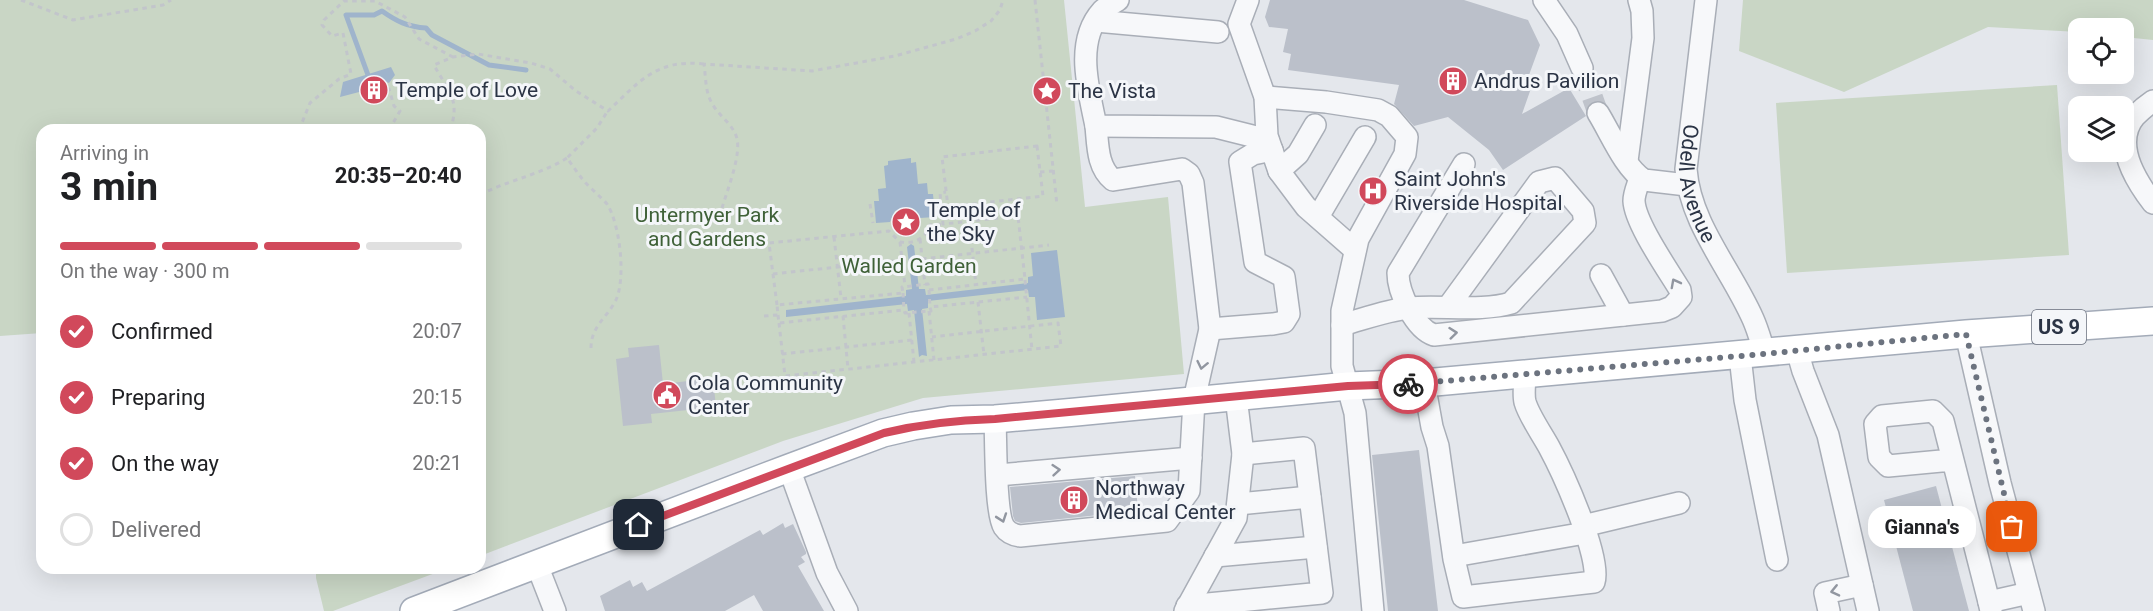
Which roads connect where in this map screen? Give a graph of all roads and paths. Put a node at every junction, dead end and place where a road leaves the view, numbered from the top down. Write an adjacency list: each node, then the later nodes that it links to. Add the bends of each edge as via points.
1 (21, 0): 2 (path, via 73,20 163,5)
2 (171, 0)
3 (1003, 0): 14 (path, via 991,21 975,31 895,56 812,71)
4 (1035, 0): 31 (path)
5 (1118, 0): 11 (street, via 1102,11)
6 (1248, 0): 17 (street, via 1239,24)
7 (1544, 0): 15 (street, via 1567,34)
8 (1639, 0): 29 (street, via 1643,38)
9 (1706, 0): 35 (street, Odell Avenue)
10 (376, 1): 13 (path, via 405,16 419,39); 21 (path, via 344,2 324,20 322,25 332,36 343,33 351,74 310,103)
11 (1096, 21): 12 (street); 25 (street, via 1087,42 1085,69)
12 (1218, 32)
13 (453, 57): 19 (path, via 478,54 550,69); 23 (path, via 434,65 455,104)
14 (704, 64): 19 (path, via 655,70); 41 (path, via 712,104 734,130 738,142)
15 (1582, 68)
16 (378, 87): 22 (path, via 389,89 394,106 400,111)
17 (1265, 97): 27 (street); 51 (street, via 1378,110 1389,116 1407,137 1405,154)
18 (2153, 101): 38 (street, via 2134,117 2126,133 2126,152 2136,181)
19 (608, 111): 28 (path)
20 (1598, 113): 29 (street)
21 (301, 124)
22 (392, 124)
23 (452, 124)
24 (1315, 125): 32 (street, via 1298,154)
25 (1096, 126): 27 (street, via 1216,127); 81 (street, via 1101,167 1113,180 1182,170 1189,174 1194,183)
26 (1365, 137): 42 (street)
27 (1270, 145): 32 (street); 81 (street, via 1240,162 1255,262 1284,277 1289,314 1284,322)
28 (567, 158): 36 (path); 87 (path, via 607,205 615,223 620,259 620,287 591,336)
29 (1627, 161): 34 (street)
30 (1464, 164): 70 (street, via 1398,273)
31 (1053, 171): 33 (path); 40 (path)
32 (1279, 171): 42 (street)
33 (1040, 172): 37 (path, via 1043,196 948,207); 37 (path, via 1037,146 942,157)
34 (1640, 178): 35 (street); 74 (street, one-way to 34, via 1662,311 1681,297 1639,219 1634,202)
35 (1687, 186): 92 (street, Odell Avenue, via 1695,211 1753,319)
36 (486, 192)
37 (946, 192): 45 (path, via 940,193)
38 (2153, 203)
39 (870, 204): 44 (path)
40 (1057, 205)
41 (722, 208)
42 (1318, 217): 51 (street)
43 (969, 221): 45 (path); 50 (path, via 1018,216); 52 (path)
44 (873, 224)
45 (943, 224): 47 (path, via 930,225)
46 (834, 237): 48 (path, via 890,231); 55 (path); 56 (path, via 769,243)
47 (920, 239): 48 (path); 53 (path)
48 (900, 242): 54 (path)
49 (1049, 245): 50 (path)
50 (1022, 248): 52 (path); 58 (path)
51 (1355, 250): 79 (street)
52 (972, 253): 53 (path); 60 (path)
53 (922, 259): 59 (path)
54 (902, 260): 55 (path); 61 (path)
55 (837, 267): 56 (path); 65 (path)
56 (773, 274): 67 (path)
57 (1601, 275): 74 (street)
58 (1025, 281): 60 (path); 64 (path)
59 (925, 285): 61 (path); 62 (path, via 928,284)
60 (976, 285): 62 (path)
61 (908, 286): 63 (path, via 902,287)
62 (929, 292): 71 (path)
63 (903, 294): 65 (path); 69 (path)
64 (1027, 297): 66 (path); 80 (path)
65 (841, 298): 67 (path)
66 (978, 302): 71 (path); 82 (path)
67 (777, 305): 73 (path)
68 (1448, 307): 68 (street, via 1511,303 1585,223 1583,212 1555,178 1539,182); 70 (street)
69 (904, 308): 72 (path, via 905,313); 76 (path)
70 (1407, 308): 74 (street, one-way to 74, via 1428,334 1434,335); 79 (street)
71 (929, 309): 72 (path); 84 (path)
72 (911, 313): 85 (path)
73 (778, 315): 75 (path); 78 (path)
74 (1623, 315)
75 (764, 316)
76 (843, 316): 78 (path); 86 (path)
77 (2153, 321): 83 (main road, US 9)
78 (779, 323): 90 (path)
79 (1342, 325): 98 (street, via 1342,366)
80 (1030, 326): 82 (path); 88 (path); 88 (path, via 1058,323 1061,346)
81 (1210, 329): 100 (street, one-way to 100)
82 (981, 331): 84 (path); 91 (path)
83 (1966, 334): 89 (main road, US 9); 117 (street)
84 (932, 336): 93 (path)
85 (912, 340): 86 (path); 94 (path)
86 (846, 347): 90 (path); 95 (path)
87 (591, 348)
88 (1032, 350): 91 (path)
89 (1797, 350): 92 (main road, US 9); 116 (street, via 1828,435)
90 (783, 354): 95 (path, via 785,376)
91 (984, 355): 93 (path)
92 (1753, 355): 96 (main road, US 9); 114 (street, Odell Avenue, via 1745,400)
93 (934, 360): 94 (path)
94 (914, 363): 95 (path)
95 (848, 369)
96 (1525, 374): 97 (main road, US 9); 110 (street, via 1525,401 1564,477)
97 (1424, 383): 98 (main road, US 9); 113 (street)
98 (1348, 386): 99 (main road, US 9); 124 (street, via 1355,413)
99 (1236, 397): 100 (main road, US 9); 102 (street)
100 (1194, 400): 101 (main road, US 9); 103 (street)
101 (995, 419): 105 (main road, US 9, via 913,426); 106 (street)
102 (1243, 454): 107 (street, via 1304,448); 109 (street)
103 (1191, 458): 106 (street, one-way to 103); 106 (street, one-way to 103, via 998,506 1004,527 1013,535 1030,536 1167,521 1189,491)
104 (1952, 460): 119 (street)
105 (789, 468): 115 (main road, US 9); 123 (street, via 827,573)
106 (998, 475)
107 (1310, 497): 109 (street); 111 (street)
108 (1679, 503): 110 (street)
109 (1238, 504): 112 (street, via 1236,518)
110 (1584, 530): 113 (street); 118 (street, via 1596,576 1594,582)
111 (1316, 547): 112 (street); 120 (street, via 1322,593)
112 (1215, 556): 120 (street)
113 (1454, 556): 118 (street)
114 (1777, 560)
115 (537, 565): 121 (main road, US 9); 122 (street)
116 (1862, 585): 125 (street, one-way to 125, via 1825,593); 126 (street)
117 (2031, 602): 119 (street)
118 (1463, 604)
119 (1990, 607)
120 (1186, 609)
121 (414, 611)
122 (555, 611)
123 (847, 611)
124 (1373, 611)
125 (1829, 611)
126 (1868, 611)

